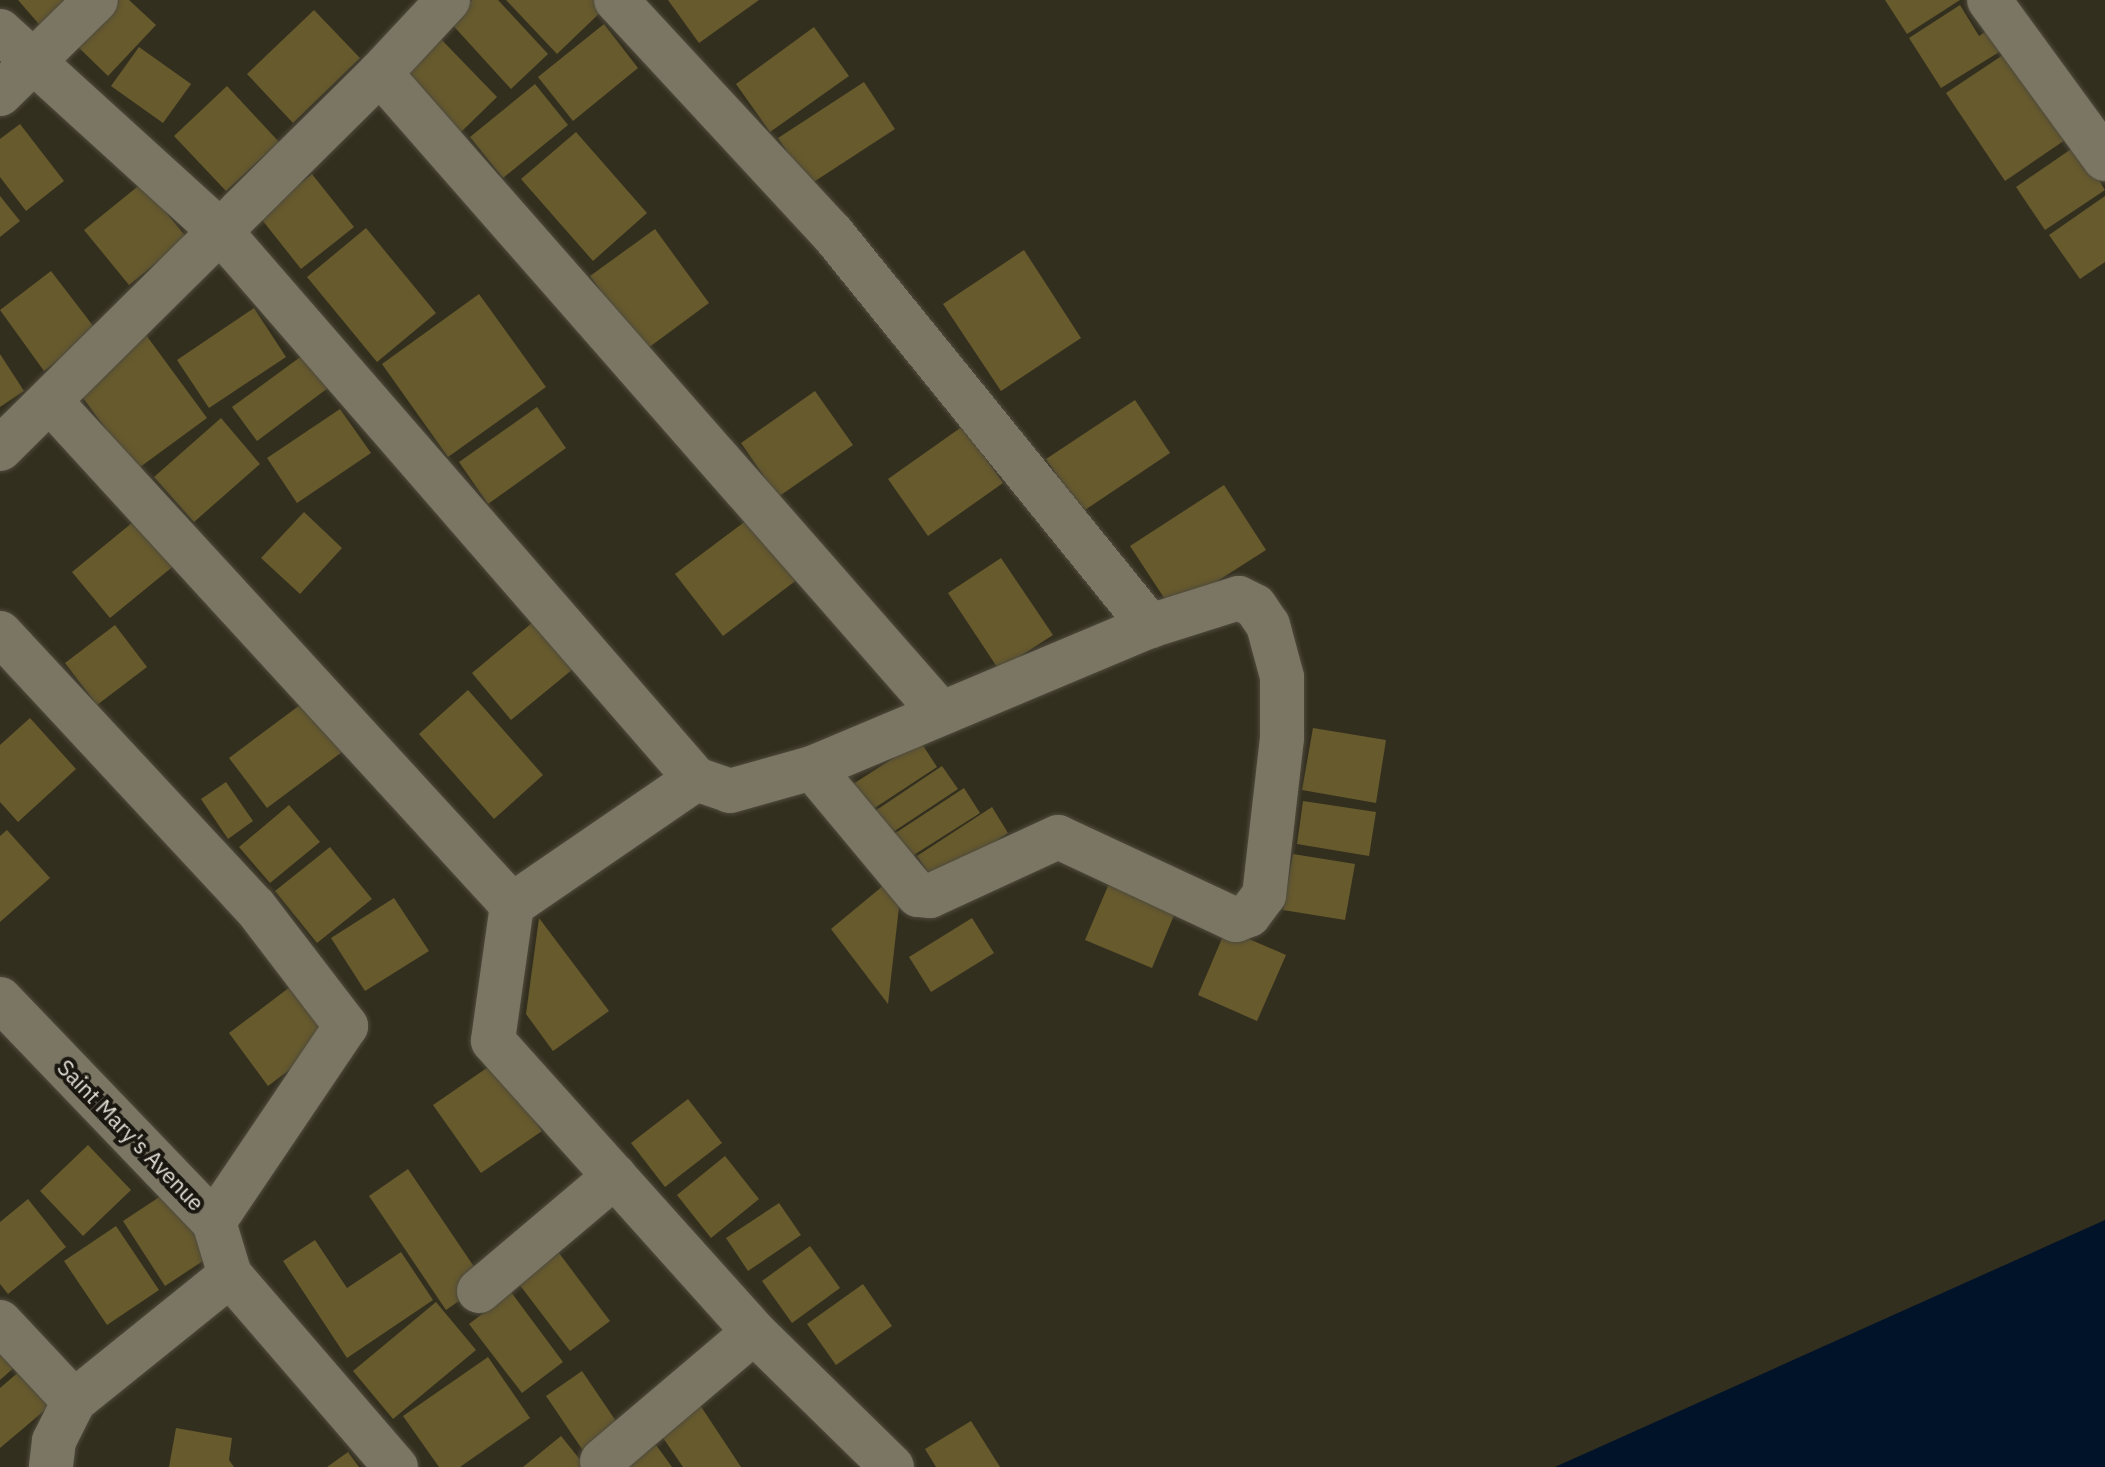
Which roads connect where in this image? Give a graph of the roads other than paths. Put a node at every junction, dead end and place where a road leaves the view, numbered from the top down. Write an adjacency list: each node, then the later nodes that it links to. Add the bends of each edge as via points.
1 (96, 0): 6 (street)
2 (448, 0): 7 (street)
3 (616, 0): 13 (street, via 832,233)
4 (1989, 0): 9 (street)
5 (0, 31): 6 (street)
6 (33, 63): 8 (street); 10 (street)
7 (380, 73): 10 (street); 15 (street)
8 (0, 94)
9 (2100, 144)
10 (220, 231): 11 (street); 17 (street)
11 (50, 401): 12 (street); 18 (street)
12 (0, 449)
13 (1150, 626): 15 (street); 16 (street, via 1239,598 1255,606 1268,625 1282,677 1282,738 1264,895 1249,915 1236,920 1058,837 930,896 918,895)
14 (0, 633): 21 (street, via 255,907 346,1026)
15 (941, 713): 16 (street)
16 (812, 768): 17 (street, via 730,791)
17 (696, 779): 18 (street)
18 (512, 905): 20 (street, via 493,1041)
19 (0, 999): 21 (street, Saint Mary's Avenue)
20 (615, 1176): 23 (street); 25 (street)
21 (214, 1222): 22 (street, Saint Mary's Avenue)
22 (230, 1275): 26 (street); 30 (street, Saint Mary's Avenue)
23 (479, 1291)
24 (0, 1322): 26 (street)
25 (754, 1332): 27 (street); 28 (street)
26 (74, 1401): 29 (street, via 54,1441)
27 (602, 1461)
28 (885, 1465)
29 (51, 1467)
30 (396, 1467)

